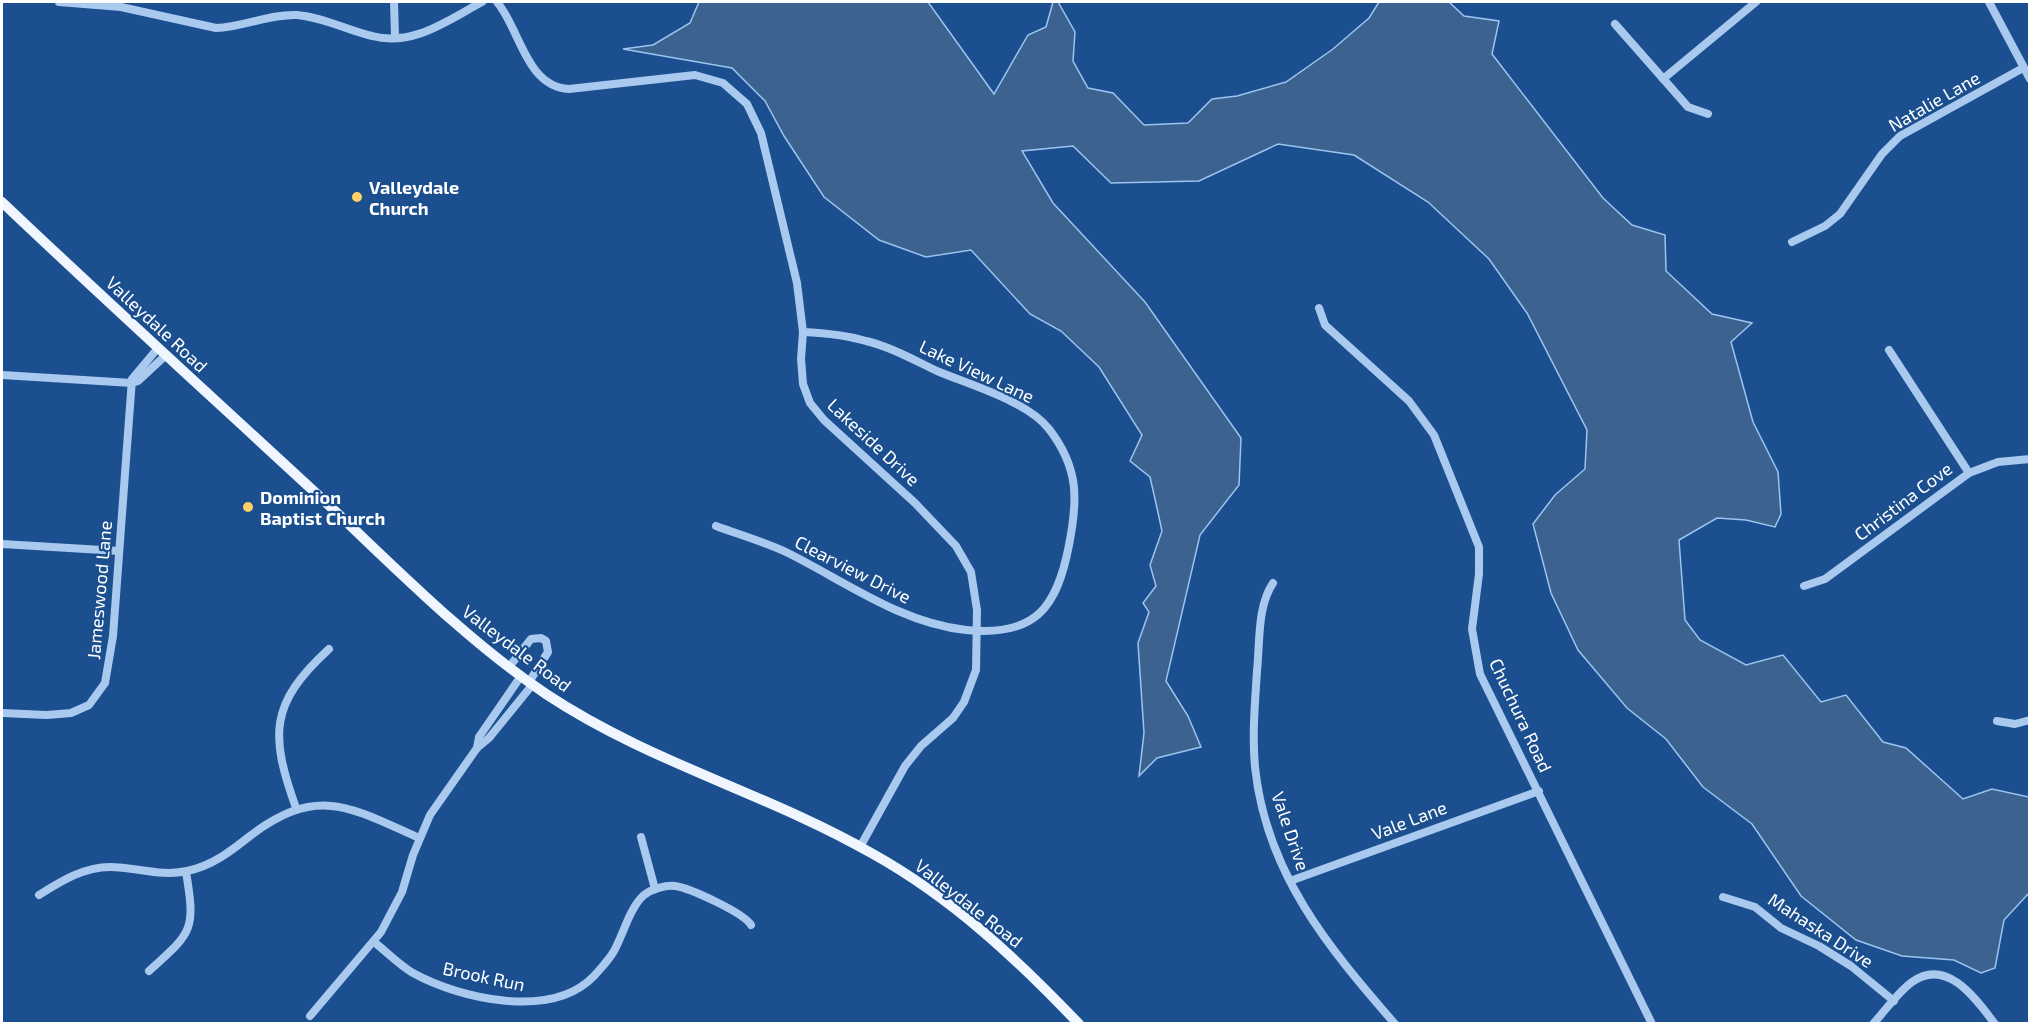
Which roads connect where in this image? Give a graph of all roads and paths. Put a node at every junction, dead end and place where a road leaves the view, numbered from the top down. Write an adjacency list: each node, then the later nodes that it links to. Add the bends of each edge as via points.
1 (59, 2): 8 (street, via 121,7 216,28 281,15 308,16 373,37)
2 (394, 2): 8 (street)
3 (482, 2): 8 (street, via 421,35)
4 (497, 2): 16 (street, Lakeside Drive, via 512,22 534,69 555,86 578,88 689,75 714,80 741,96 754,114 761,134 796,277)
5 (1756, 2): 10 (street)
6 (1989, 2): 9 (street)
7 (1615, 24): 10 (street)
8 (395, 38)
9 (2023, 68): 11 (street); 14 (street, Natalie Lane, via 1900,136 1882,154 1840,214)
10 (1664, 79): 12 (street, via 1688,107)
11 (2030, 79)
12 (1708, 114)
13 (2, 201): 18 (main road, Valleydale Road)
14 (1792, 242)
15 (1319, 308): 36 (street, Chuchura Road, via 1325,325 1409,401 1434,435 1479,547 1472,629 1480,674)
16 (803, 332): 28 (street, Lakeside Drive, via 801,374 810,404 956,546 971,572); 28 (street, Lake View Lane, via 869,341 976,387 1034,416 1048,427 1065,453 1077,498 1060,585 1044,609 1027,622 1000,630)
17 (1889, 350): 22 (street)
18 (162, 351): 20 (street, Jameswood Lane, via 134,374); 30 (main road, Valleydale Road, via 461,628)
19 (2, 375): 20 (street)
20 (132, 383): 25 (street, Jameswood Lane)
21 (2030, 459): 22 (street, Christina Cove, via 1998,462)
22 (1968, 473): 27 (street, Christina Cove, via 1825,579)
23 (716, 526): 28 (street, Clearview Drive, via 787,553 920,620)
24 (2, 544): 25 (street)
25 (119, 551): 32 (street, Jameswood Lane, via 110,663 100,692 89,705 71,714)
26 (1273, 583): 42 (street, Vale Drive, via 1264,600 1255,758 1263,813)
27 (1804, 586)
28 (978, 630): 40 (street, Lakeside Drive, via 976,670 964,702 905,766)
29 (329, 649): 37 (street, via 295,685 280,717 280,759)
30 (509, 667): 31 (main road, Valleydale Road); 31 (street, via 531,639 546,641 548,652)
31 (528, 681): 35 (street, via 489,738); 35 (street, via 479,737); 40 (main road, Valleydale Road, via 652,754)
32 (2, 713)
33 (2030, 720): 34 (street, via 2015,724)
34 (1996, 721)
35 (477, 748): 39 (street, via 430,815)
36 (1539, 791): 42 (street, Vale Lane); 53 (street, Chuchura Road)
37 (296, 808): 39 (street, via 345,808); 41 (street, via 270,821 222,857)
38 (641, 837): 43 (street)
39 (419, 838): 47 (street, via 402,892)
40 (860, 847): 51 (main road, Valleydale Road, via 919,882 986,932)
41 (186, 872): 44 (street, via 102,867 73,875); 48 (street, via 192,909 187,933)
42 (1290, 881): 52 (street, Vale Drive, via 1308,918)
43 (655, 890): 46 (street, via 673,886 690,891 740,915); 47 (street, Brook Run, via 642,897 611,956 592,978 575,990 543,1002 513,1002 438,984 407,970)
44 (39, 895)
45 (1723, 897): 49 (street, Mahaska Drive, via 1755,907 1781,928 1851,966)
46 (751, 925)
47 (374, 942): 50 (street)
48 (149, 971)
49 (1894, 1001): 54 (street); 55 (street, via 1919,978 1946,976 1965,988)
50 (310, 1016)
51 (1079, 1023)
52 (1395, 1023)
53 (1652, 1023)
54 (1873, 1023)
55 (1995, 1023)

